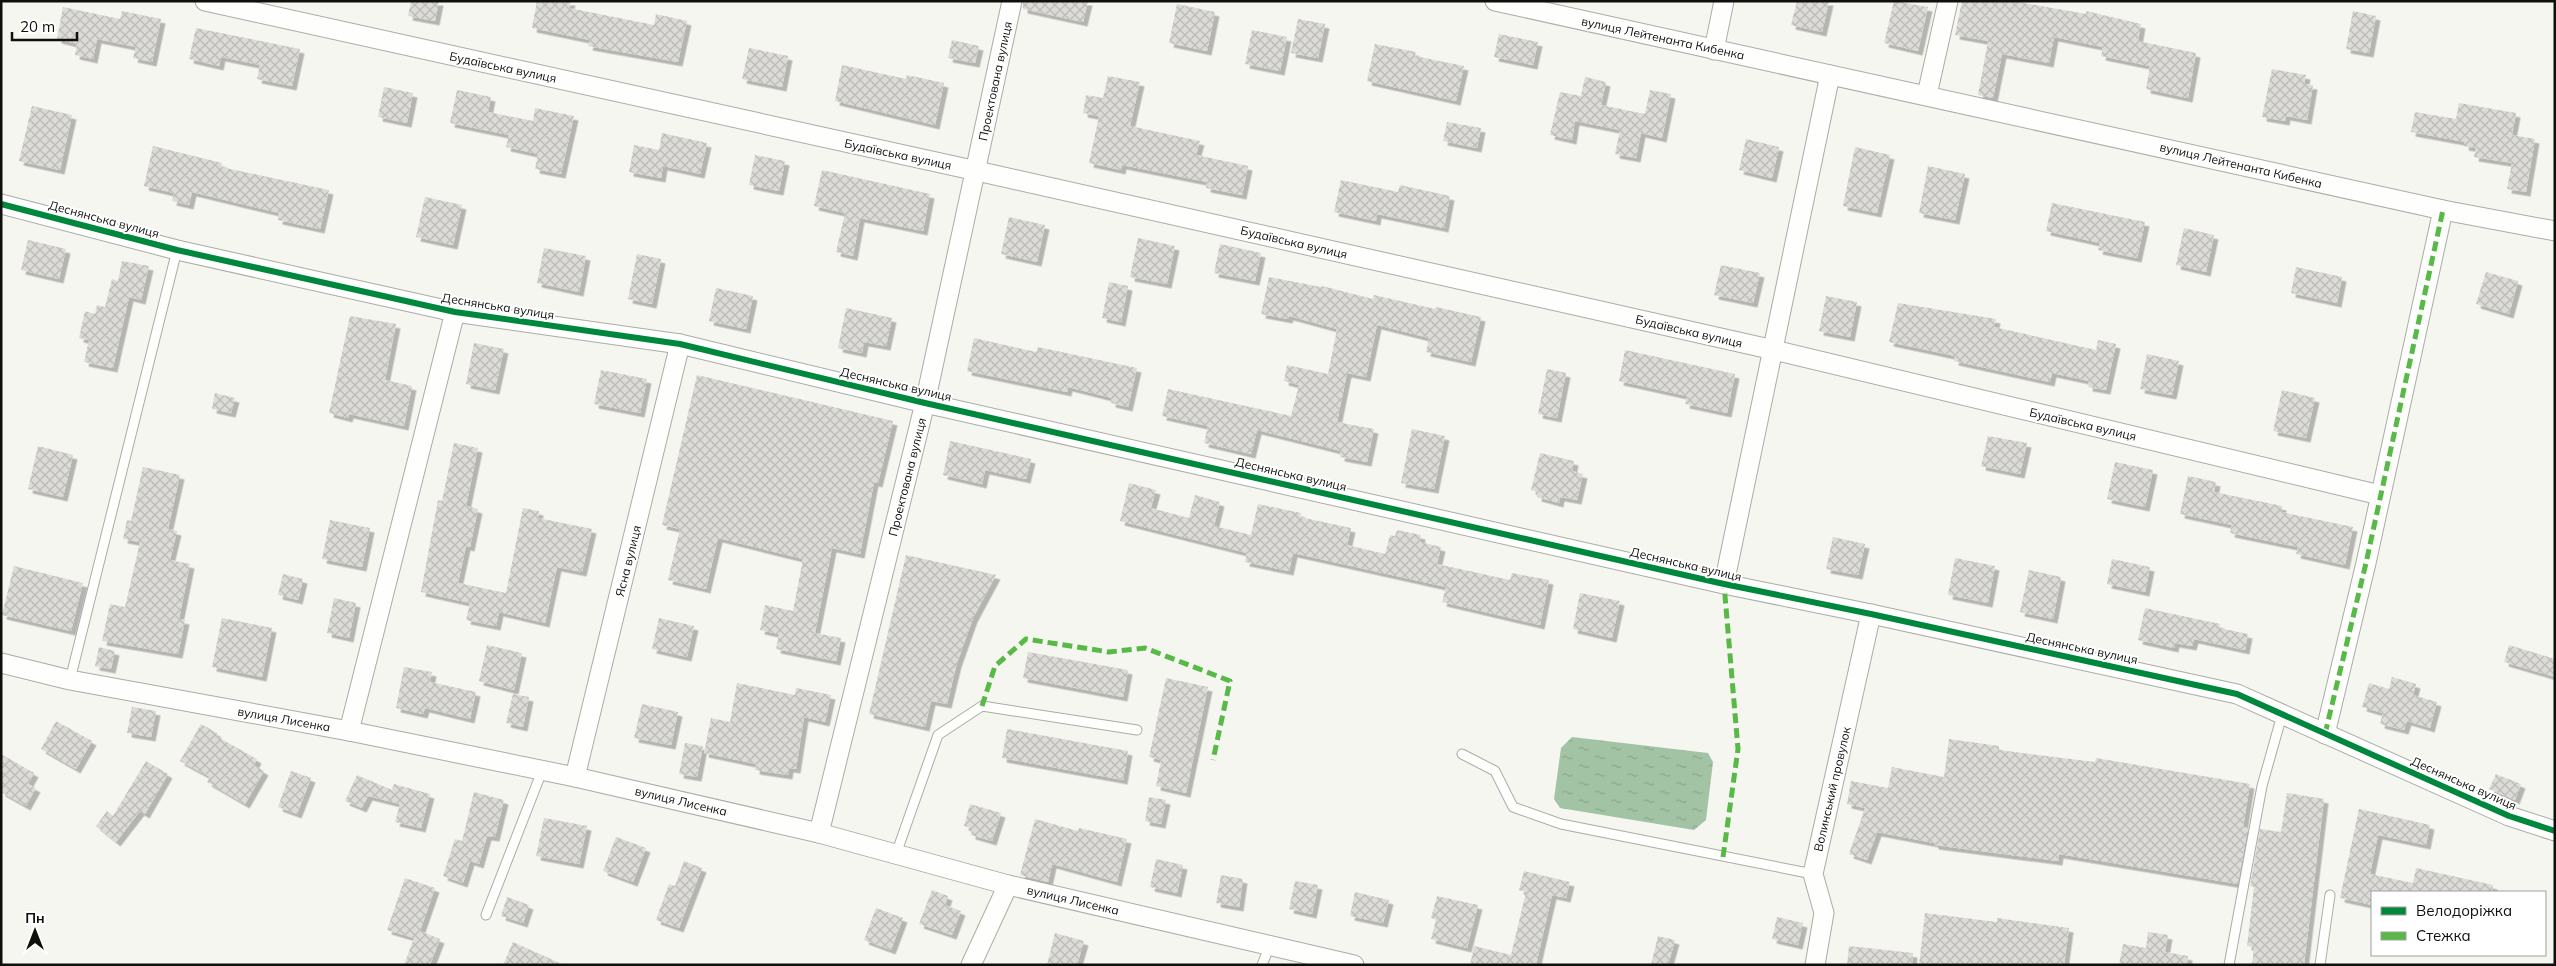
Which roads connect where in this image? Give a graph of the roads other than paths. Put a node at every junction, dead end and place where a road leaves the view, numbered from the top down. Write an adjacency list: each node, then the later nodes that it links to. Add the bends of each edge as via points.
1 (205, 1): 9 (street, Будаївська вулиця)
2 (1012, 1): 9 (street, Проектована вулиця)
3 (1495, 1): 6 (street, вулиця Лейтенанта Кибенка)
4 (1724, 1): 6 (street)
5 (1948, 1): 8 (street)
6 (1714, 50): 7 (street, вулиця Лейтенанта Кибенка)
7 (1830, 75): 8 (street, вулиця Лейтенанта Кибенка); 16 (street)
8 (1927, 95): 11 (street, вулиця Лейтенанта Кибенка)
9 (977, 171): 16 (street, Будаївська вулиця); 17 (street, Проектована вулиця)
10 (1, 204): 13 (street, Деснянська вулиця)
11 (2443, 210): 12 (street, вулиця Лейтенанта Кибенка); 18 (street)
12 (2555, 231)
13 (177, 250): 14 (street, Деснянська вулиця); 22 (lane)
14 (455, 312): 15 (street, Деснянська вулиця); 25 (street)
15 (680, 344): 17 (street, Деснянська вулиця); 29 (street, Ясна вулиця)
16 (1774, 350): 18 (street, Будаївська вулиця); 19 (street)
17 (925, 403): 19 (street, Деснянська вулиця); 31 (street, Проектована вулиця)
18 (2380, 496): 26 (street)
19 (1724, 584): 20 (street, Деснянська вулиця)
20 (1871, 614): 23 (street, Деснянська вулиця, via 2237,694); 33 (street, Волинський провулок)
21 (1, 663): 22 (street, вулиця Лисенка)
22 (70, 680): 25 (street, вулиця Лисенка)
23 (2282, 715): 26 (street, Деснянська вулиця); 42 (lane, via 2262,786)
24 (1137, 730): 32 (lane, via 982,706 938,735)
25 (349, 731): 28 (street, вулиця Лисенка)
26 (2325, 734): 30 (street, Деснянська вулиця, via 2508,816)
27 (1462, 754): 33 (lane, via 1496,771 1513,806 1561,824)
28 (542, 771): 29 (street, вулиця Лисенка); 36 (lane)
29 (575, 777): 31 (street, вулиця Лисенка)
30 (2555, 832)
31 (819, 833): 32 (street, вулиця Лисенка)
32 (896, 854): 34 (street, вулиця Лисенка)
33 (1812, 874): 41 (street, Волинський провулок, via 1824,914)
34 (1008, 885): 37 (street, вулиця Лисенка); 38 (street)
35 (2330, 895): 43 (lane)
36 (486, 914)
37 (1270, 945): 39 (lane); 40 (street, вулиця Лисенка)
38 (971, 965)
39 (1262, 965)
40 (1354, 965)
41 (1815, 965)
42 (2229, 965)
43 (2320, 965)

